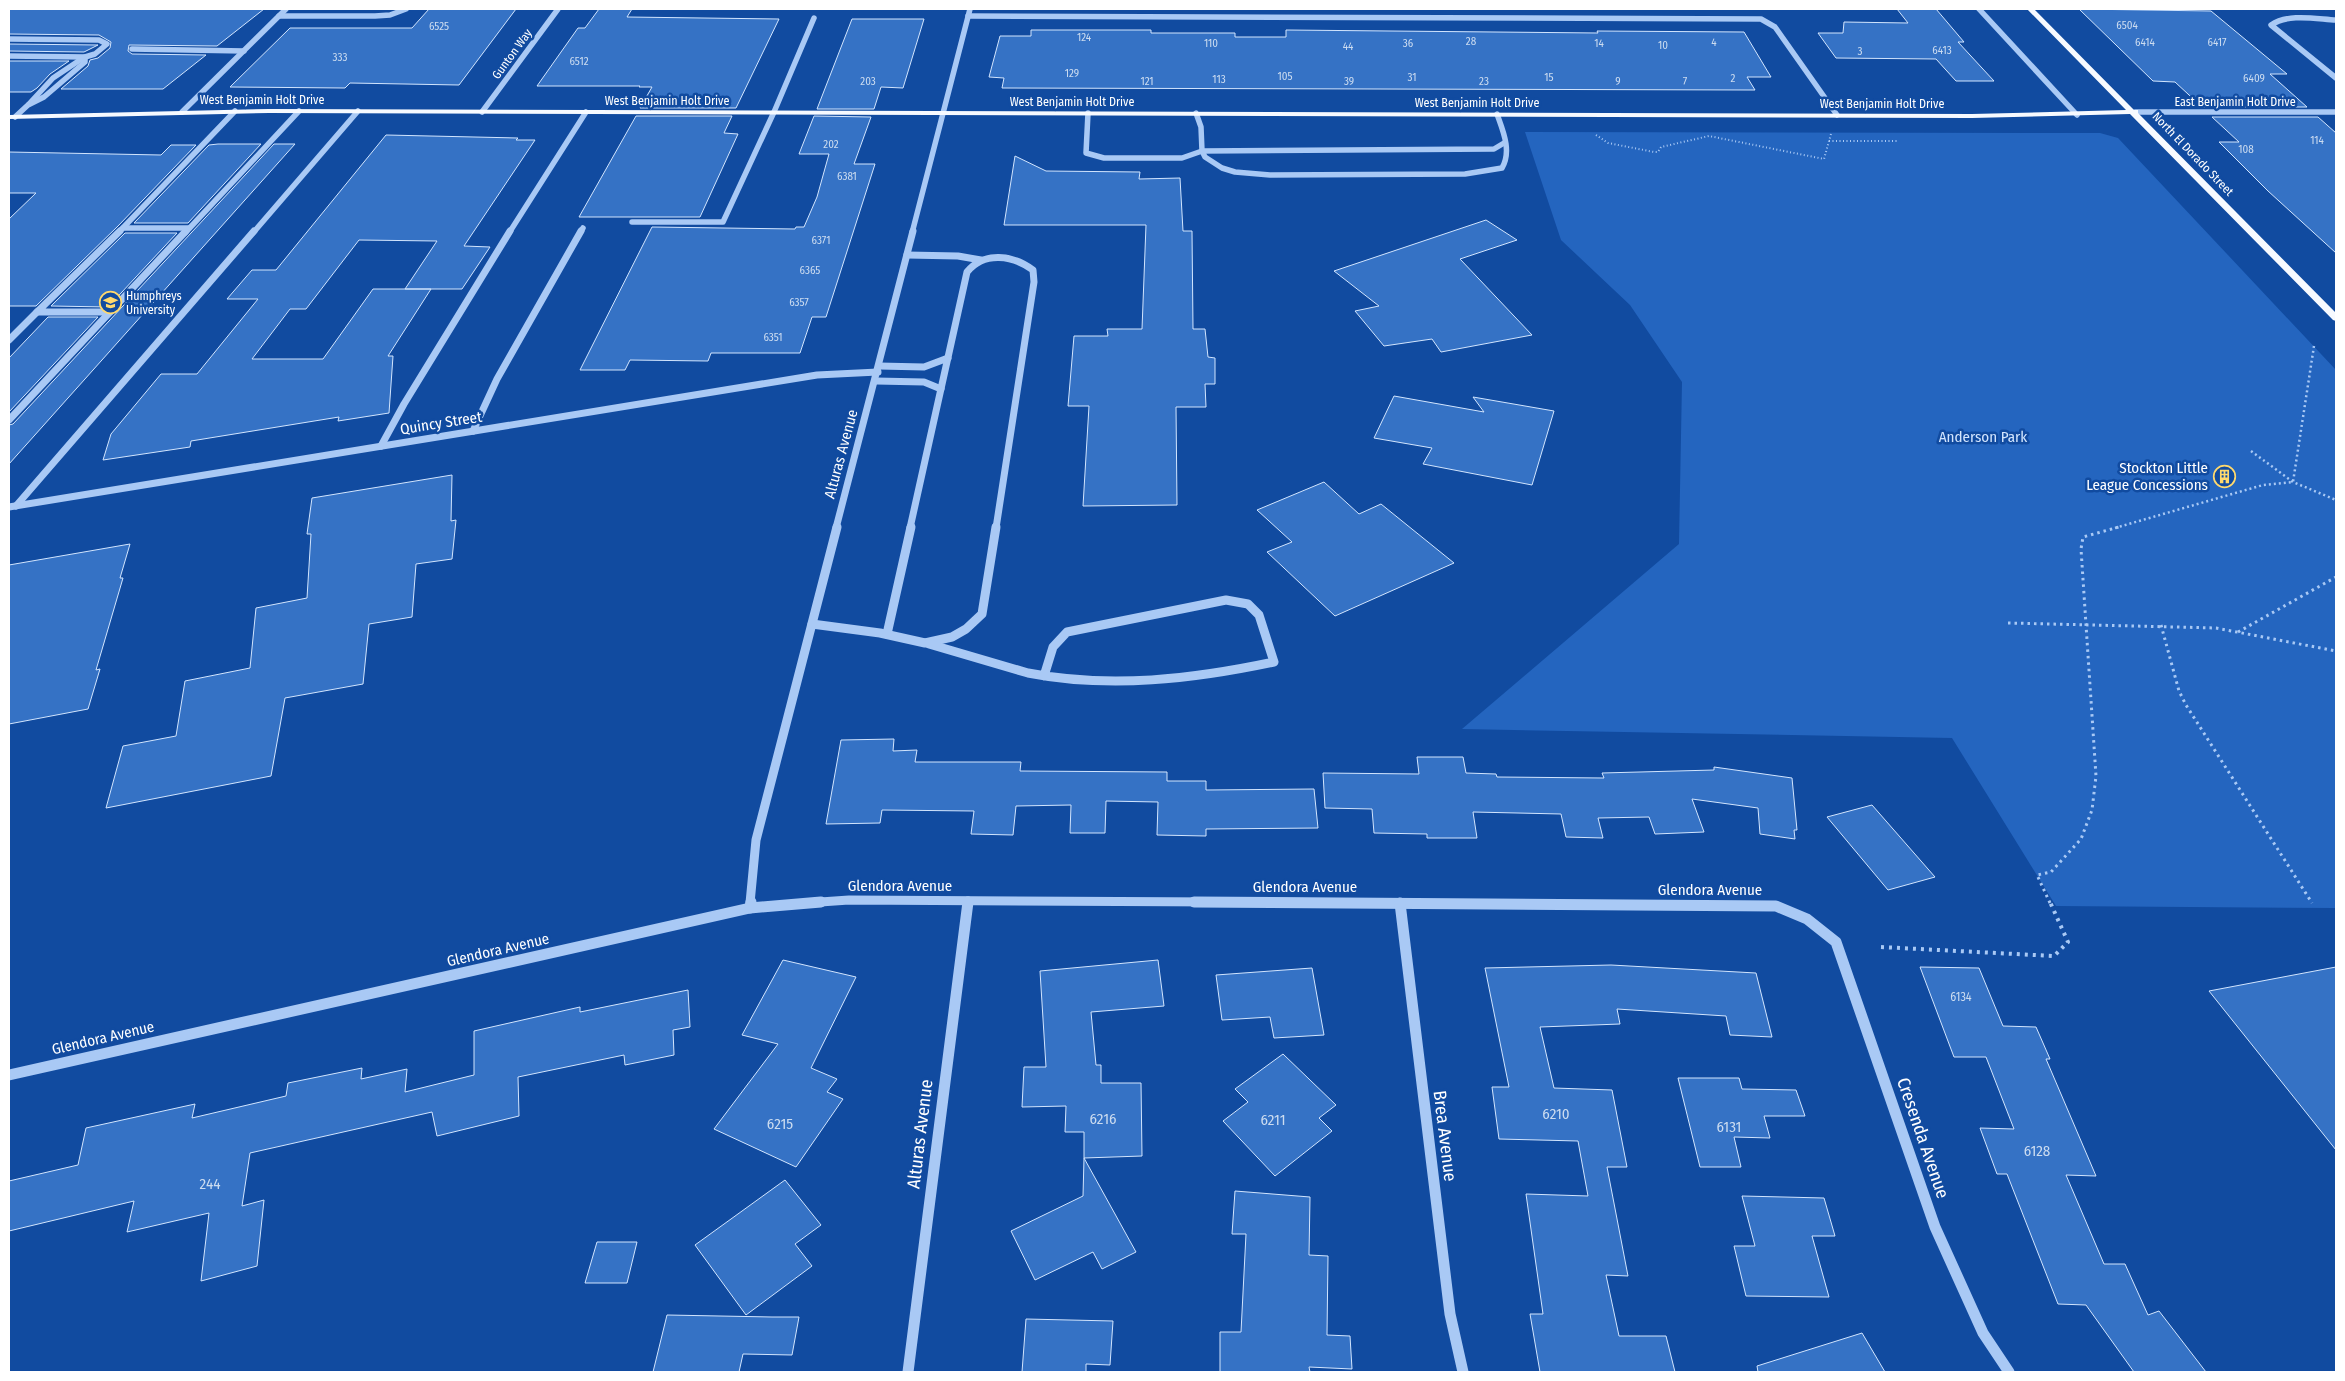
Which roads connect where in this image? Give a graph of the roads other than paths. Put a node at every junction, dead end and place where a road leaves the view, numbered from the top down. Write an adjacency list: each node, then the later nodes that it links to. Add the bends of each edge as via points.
1 (286, 9): 7 (street)
2 (406, 9): 7 (street, via 375,16)
3 (558, 9): 21 (street, Gunton Way)
4 (1979, 9): 31 (street)
5 (2030, 9): 24 (main road, North El Dorado Street)
6 (969, 12): 26 (street, Alturas Avenue); 30 (street, via 1762,19 1775,27)
7 (279, 16): 13 (street)
8 (814, 18): 23 (street)
9 (2336, 20): 10 (street, via 2288,19)
10 (2274, 22): 16 (street, via 2271,25 2274,29)
11 (9, 39): 15 (street, via 99,40 107,44 95,54)
12 (132, 50): 13 (street)
13 (244, 51): 20 (street)
14 (9, 56): 15 (street)
15 (85, 57): 32 (street, via 85,62 44,97)
16 (2336, 78)
17 (235, 111): 18 (main road, West Benjamin Holt Drive); 20 (main road, West Benjamin Holt Drive); 36 (street)
18 (299, 111): 19 (main road, West Benjamin Holt Drive); 37 (street)
19 (358, 111): 21 (main road, West Benjamin Holt Drive); 52 (street)
20 (182, 112): 32 (main road, West Benjamin Holt Drive)
21 (482, 112): 22 (main road, West Benjamin Holt Drive)
22 (586, 112): 23 (main road, West Benjamin Holt Drive); 51 (street)
23 (774, 112): 26 (main road, West Benjamin Holt Drive); 35 (street, via 723,222)
24 (2135, 112): 25 (street, East Benjamin Holt Drive); 31 (main road, West Benjamin Holt Drive); 43 (main road, North El Dorado Street)
25 (2336, 112)
26 (943, 113): 27 (main road, West Benjamin Holt Drive); 39 (street, Alturas Avenue)
27 (1088, 113): 28 (main road, West Benjamin Holt Drive); 34 (street, via 1086,152 1104,158 1182,158)
28 (1196, 114): 29 (main road, West Benjamin Holt Drive); 34 (street, via 1201,127)
29 (1497, 114): 30 (main road, West Benjamin Holt Drive); 33 (street)
30 (1836, 115): 31 (main road, West Benjamin Holt Drive)
31 (2077, 115)
32 (12, 117)
33 (1504, 143): 34 (street, via 1494,149); 34 (street, via 1506,159 1502,168 1465,174 1256,175 1222,168 1210,162)
34 (1202, 151)
35 (632, 222)
36 (123, 228): 37 (street); 41 (street)
37 (189, 228): 42 (street)
38 (583, 228): 50 (street, via 497,379)
39 (907, 255): 40 (street); 46 (street, Alturas Avenue)
40 (982, 260): 45 (street, via 970,266 967,272); 55 (street, via 1015,260 1033,270 1034,282 982,614 964,630)
41 (37, 312): 42 (street); 44 (street)
42 (110, 312): 49 (street)
43 (2336, 318)
44 (9, 340)
45 (948, 358): 46 (street, Quincy Street, via 933,366); 48 (street)
46 (878, 369): 47 (street, Alturas Avenue); 50 (street, Quincy Street, via 818,375)
47 (876, 381): 48 (street, via 924,382); 53 (street, Alturas Avenue)
48 (941, 389): 54 (street)
49 (9, 420)
50 (473, 432): 51 (street, Quincy Street)
51 (381, 446): 52 (street, Quincy Street)
52 (12, 506)
53 (812, 624): 54 (street); 59 (street, Alturas Avenue, via 756,840)
54 (887, 634): 55 (street)
55 (929, 644): 56 (street)
56 (1044, 676): 56 (street, via 1118,681 1222,673 1274,662 1259,615 1248,604 1226,600 1067,632 1053,646)
57 (968, 901): 58 (street, Glendora Avenue); 59 (street, Glendora Avenue, via 849,900); 62 (street, Alturas Avenue)
58 (1400, 903): 60 (street, Glendora Avenue, via 1776,906); 63 (street, Brea Avenue, via 1450,1314)
59 (750, 908): 61 (street, Glendora Avenue)
60 (1807, 919): 64 (street, Cresenda Avenue, via 1836,942 1935,1227 1983,1333)
61 (9, 1075)
62 (908, 1372)
63 (1462, 1372)
64 (2009, 1372)

